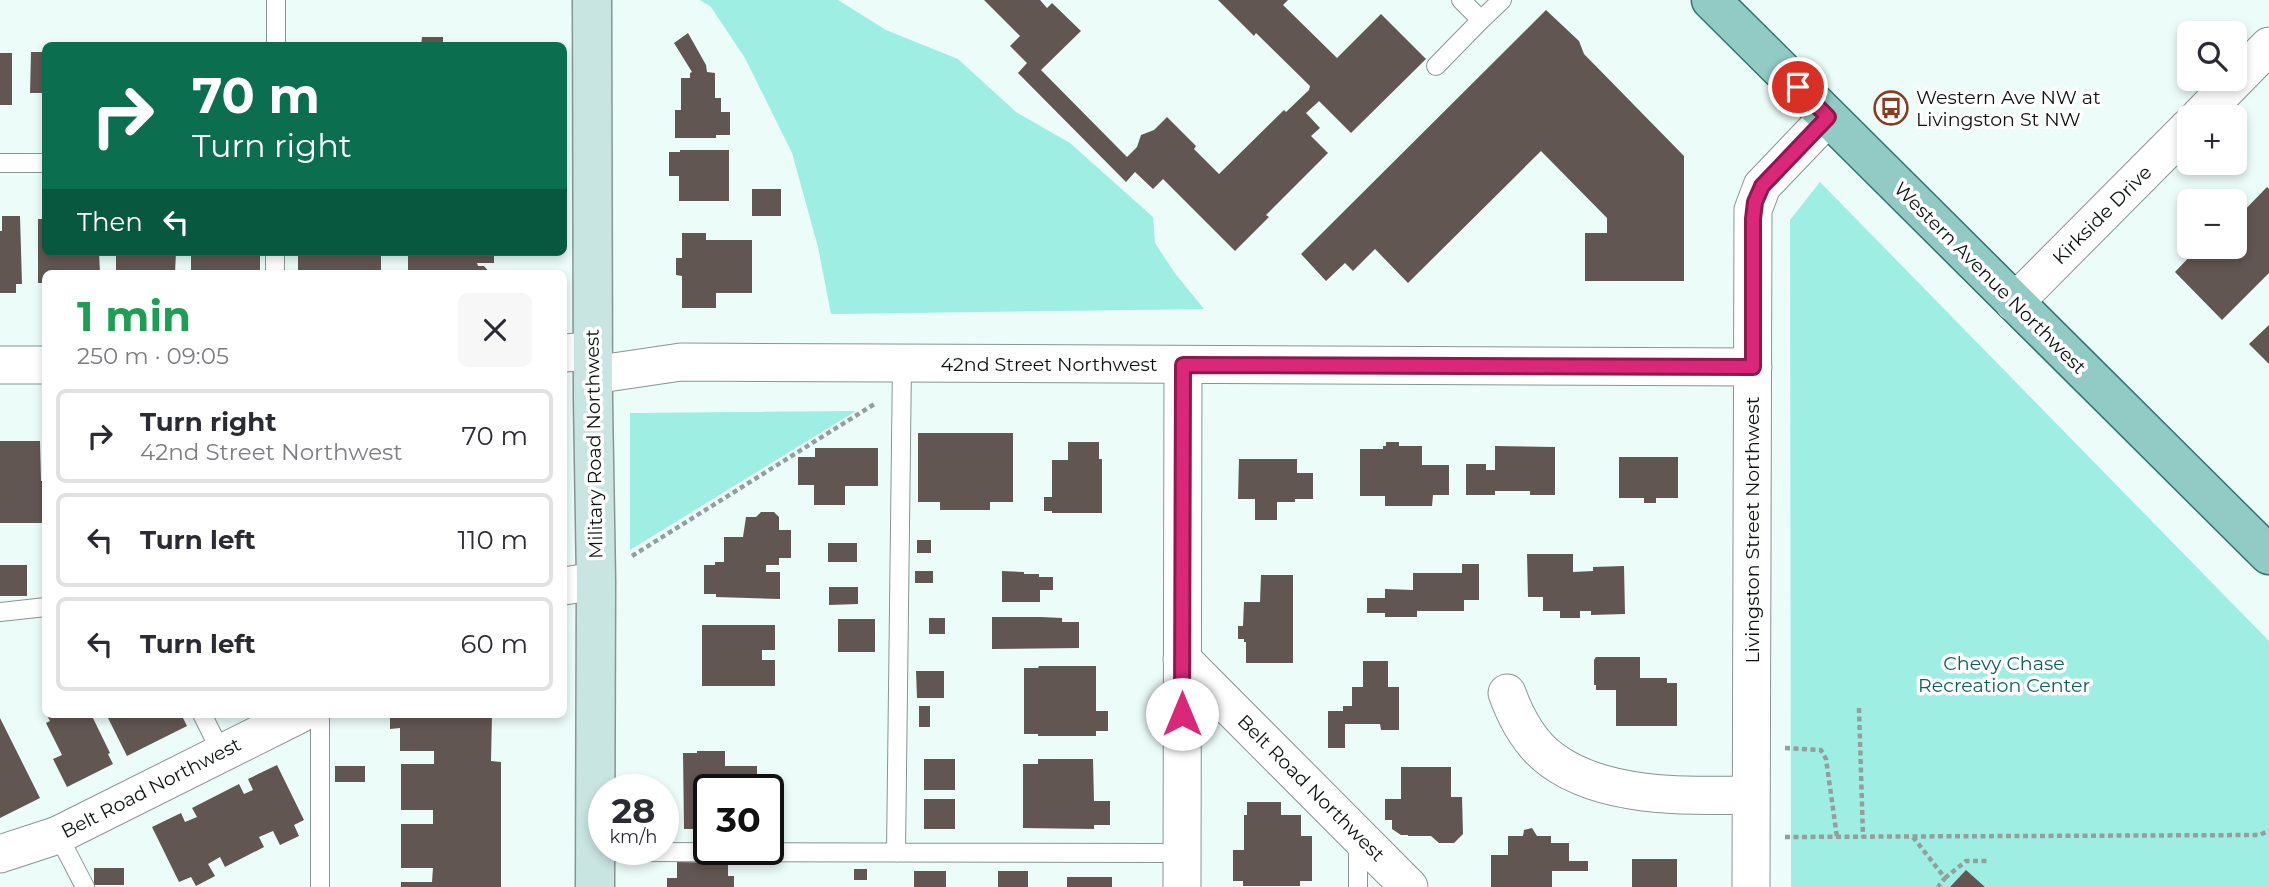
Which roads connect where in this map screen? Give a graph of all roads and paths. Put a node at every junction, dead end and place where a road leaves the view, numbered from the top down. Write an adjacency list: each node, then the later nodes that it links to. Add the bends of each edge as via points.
1 (276, 0): 7 (lane)
2 (592, 0): 17 (main road, Military Road Northwest)
3 (1461, 0): 6 (lane)
4 (1502, 0): 6 (lane)
5 (1711, 0): 11 (main road, Western Avenue Northwest)
6 (1481, 20): 9 (lane)
7 (276, 42)
8 (2269, 46): 10 (street)
9 (1436, 66)
10 (2211, 105)
11 (1828, 117): 15 (main road, Western Avenue Northwest); 22 (street, Livingston Street Northwest, via 1762,186 1755,202)
12 (2177, 139): 15 (street, Kirkside Drive)
13 (0, 163): 14 (lane)
14 (42, 163)
15 (2014, 303): 24 (main road, Western Avenue Northwest)
16 (681, 362): 17 (street, 42nd Street Northwest); 17 (street, 42nd Street Northwest, via 627,349); 18 (street, 42nd Street Northwest)
17 (583, 363): 26 (main road, Military Road Northwest)
18 (902, 363): 21 (street, 42nd Street Northwest); 48 (lane)
19 (0, 365): 20 (street)
20 (42, 365)
21 (1183, 365): 22 (street, 42nd Street Northwest); 29 (street)
22 (1753, 367): 37 (street, Livingston Street Northwest)
23 (876, 403): 25 (path)
24 (2269, 555)
25 (628, 558)
26 (580, 584): 50 (main road, Military Road Northwest)
27 (42, 607): 28 (lane)
28 (0, 612)
29 (1182, 659): 41 (street, Belt Road Northwest); 51 (street)
30 (1507, 693): 37 (street, via 1527,733 1551,759 1580,775 1646,792)
31 (1859, 708): 45 (path)
32 (204, 718): 36 (lane)
33 (292, 718): 36 (street, Belt Road Northwest)
34 (320, 718): 54 (lane)
35 (1774, 747): 44 (path, via 1821,750)
36 (221, 752): 39 (street, Belt Road Northwest)
37 (1752, 795): 57 (street, Livingston Street Northwest)
38 (2269, 831): 40 (path)
39 (58, 835): 47 (street, Belt Road Northwest); 53 (lane)
40 (2259, 835): 42 (path); 46 (path)
41 (1359, 836): 55 (lane); 56 (street, Belt Road Northwest)
42 (1912, 836): 45 (path); 52 (path)
43 (1785, 837): 44 (path)
44 (1837, 837): 45 (path)
45 (1863, 837)
46 (2269, 839)
47 (0, 853)
48 (896, 853): 50 (lane); 51 (lane)
49 (1989, 861): 52 (path, via 1966,861)
50 (595, 869)
51 (1182, 870)
52 (1945, 878): 58 (path)
53 (85, 887)
54 (320, 887)
55 (1359, 887)
56 (1409, 887)
57 (1751, 887)
58 (1938, 887)

